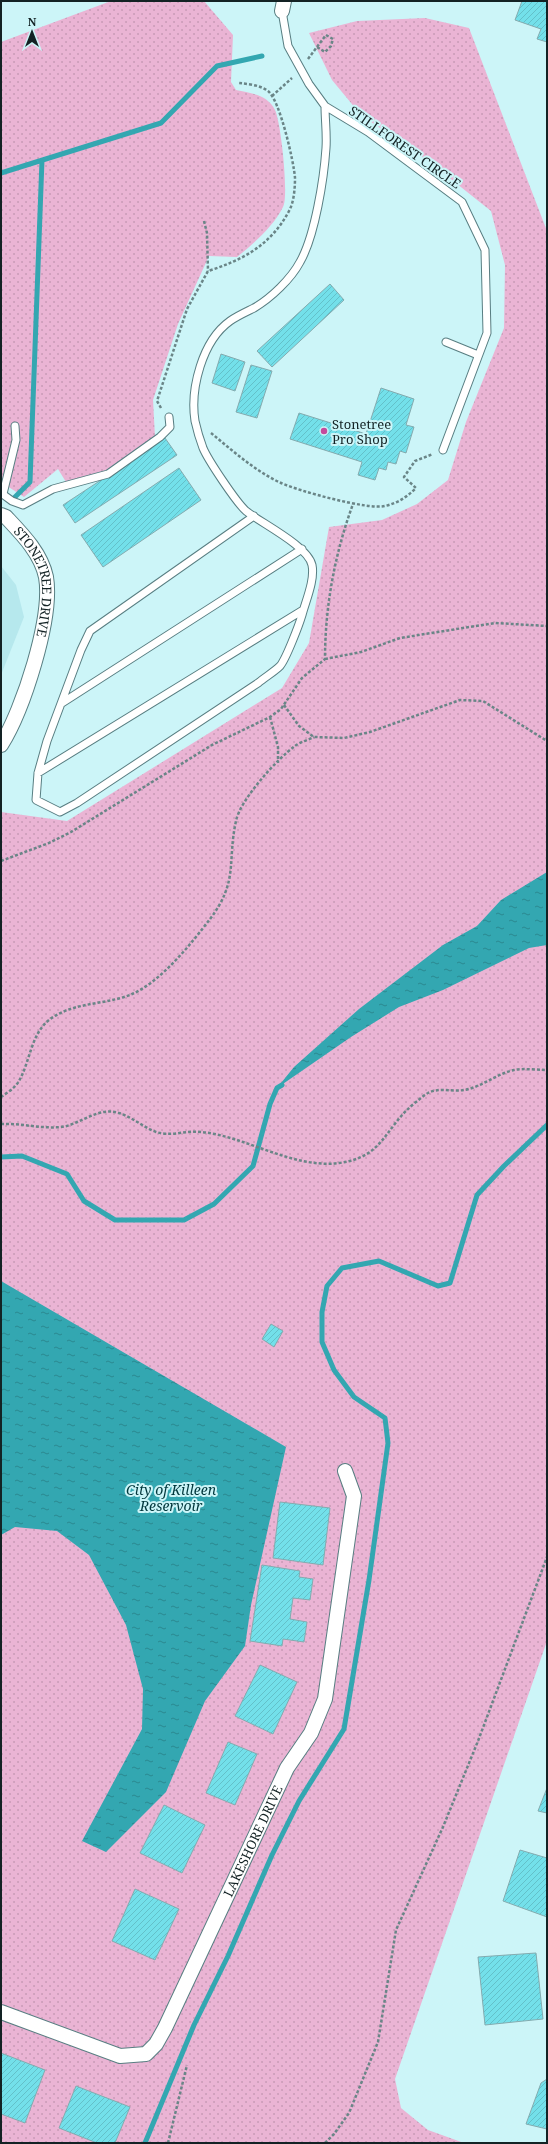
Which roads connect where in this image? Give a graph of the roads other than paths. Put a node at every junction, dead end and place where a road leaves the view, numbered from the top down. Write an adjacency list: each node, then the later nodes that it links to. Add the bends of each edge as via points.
1 (283, 6): 2 (lane, STILLFOREST CIRCLE, via 288,46 309,84)
2 (325, 106): 4 (lane, STILLFOREST CIRCLE, via 368,132 462,202 485,250 486,333); 10 (lane, via 326,147 317,207 301,261 278,289 256,307 229,321 210,342 197,386 195,422 204,449 235,497 245,510)
3 (446, 342): 4 (lane)
4 (478, 355): 7 (lane, STILLFOREST CIRCLE)
5 (170, 417): 8 (lane, via 170,427 160,437 108,474 53,489 23,506)
6 (15, 426): 8 (lane, via 16,440)
7 (443, 450)
8 (2, 493)
9 (1, 515): 14 (street, STONETREE DRIVE, via 6,517 29,542 38,558 46,576 48,600 38,650 21,701)
10 (254, 516): 11 (lane); 13 (lane, via 90,631)
11 (302, 549): 12 (lane, via 312,564 311,583); 13 (lane)
12 (303, 610): 15 (lane); 15 (lane, via 281,664 258,683 77,803 60,812 36,800)
13 (62, 703): 15 (lane)
14 (1, 745)
15 (38, 773)
16 (345, 1471): 17 (street, LAKESHORE DRIVE, via 354,1496 325,1699 311,1732 287,1768 156,2044 146,2054 120,2056)
17 (1, 2012)

